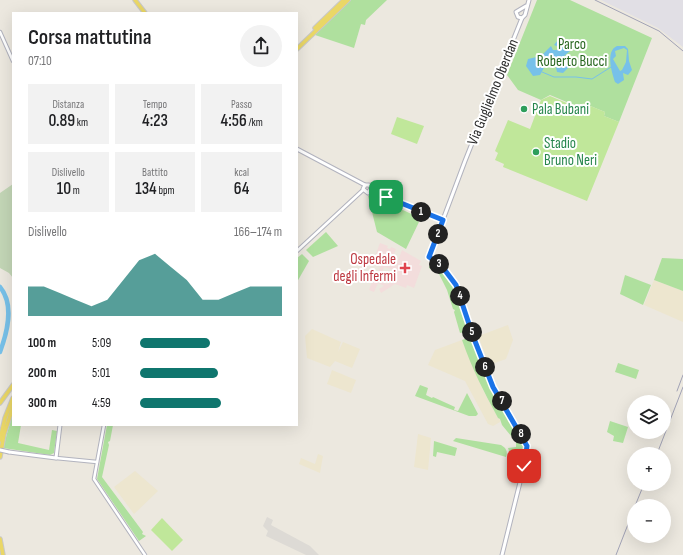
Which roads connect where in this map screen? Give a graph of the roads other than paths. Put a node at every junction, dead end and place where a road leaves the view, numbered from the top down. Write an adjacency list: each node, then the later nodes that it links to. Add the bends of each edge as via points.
1 (135, 0): 6 (main road)
2 (344, 0): 9 (main road)
3 (348, 0): 10 (main road)
4 (529, 0): 5 (main road, Via Guglielmo Oberdan)
5 (524, 11): 7 (main road, Via Guglielmo Oberdan); 7 (main road, Via Guglielmo Oberdan, via 519,9 516,12)
6 (144, 12)
7 (521, 18): 14 (main road, Via Guglielmo Oberdan)
8 (0, 32): 11 (street)
9 (298, 46)
10 (298, 46)
11 (12, 59)
12 (298, 150): 13 (main road, via 360,181)
13 (367, 189): 14 (main road); 15 (street)
14 (443, 220): 29 (main road, Via Guglielmo Oberdan, via 429,257 441,265 456,285 493,387 527,446)
15 (298, 250)
16 (12, 386): 18 (main road)
17 (12, 401): 19 (main road)
18 (0, 403): 19 (main road, via 6,402)
19 (9, 409): 23 (main road)
20 (12, 410): 25 (main road)
21 (60, 426): 26 (main road)
22 (104, 426): 27 (street)
23 (0, 440)
24 (0, 450): 26 (main road, bridge)
25 (0, 458)
26 (56, 458): 27 (street)
27 (97, 462): 31 (street, via 94,479)
28 (0, 539): 30 (main road)
29 (504, 547): 32 (main road); 33 (main road)
30 (1, 555)
31 (144, 555)
32 (502, 555)
33 (506, 555)

